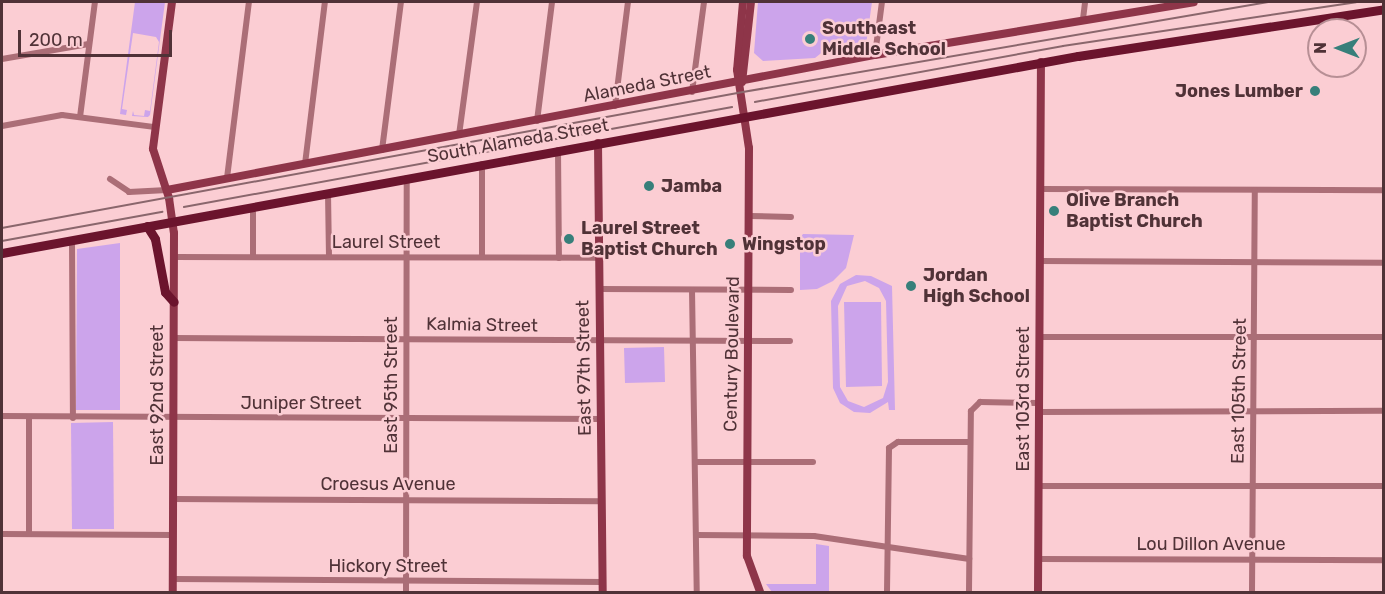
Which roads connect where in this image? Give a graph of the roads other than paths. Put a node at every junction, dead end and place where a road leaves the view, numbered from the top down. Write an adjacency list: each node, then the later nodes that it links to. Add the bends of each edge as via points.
1 (95, 2): 17 (street)
2 (172, 2): 28 (street, East 92nd Street)
3 (249, 2): 35 (street)
4 (325, 2): 33 (street)
5 (401, 2): 31 (street)
6 (477, 2): 29 (street)
7 (552, 2): 26 (street)
8 (628, 2): 23 (street)
9 (704, 2): 22 (street)
10 (743, 2): 21 (street, via 737,64)
11 (751, 2): 21 (street)
12 (882, 2): 18 (street)
13 (1085, 2): 16 (street)
14 (1194, 2): 16 (street, Alameda Street)
15 (1383, 9): 20 (main road)
16 (1083, 19): 18 (street, Alameda Street)
17 (89, 44): 19 (street); 25 (street)
18 (876, 55): 21 (street, Alameda Street)
19 (2, 60)
20 (1041, 62): 24 (main road, South Alameda Street); 38 (street, East 103rd Street)
21 (742, 82): 22 (street, Alameda Street); 24 (street, Century Boulevard)
22 (692, 92): 23 (street, Alameda Street)
23 (615, 106): 26 (street, Alameda Street)
24 (745, 111): 30 (main road, South Alameda Street); 44 (street, Century Boulevard)
25 (80, 117): 27 (street, via 62,115); 28 (street)
26 (537, 121): 29 (street, Alameda Street)
27 (2, 126)
28 (155, 127): 42 (street, East 92nd Street, via 153,153)
29 (459, 135): 31 (street, Alameda Street)
30 (598, 144): 32 (main road, South Alameda Street); 56 (street, East 97th Street)
31 (382, 150): 33 (street, Alameda Street)
32 (558, 150): 34 (main road, South Alameda Street); 55 (street)
33 (305, 164): 35 (street, Alameda Street)
34 (482, 164): 36 (main road, South Alameda Street); 54 (street)
35 (227, 178): 42 (street, Alameda Street)
36 (407, 178): 41 (main road, South Alameda Street); 53 (street, East 95th Street)
37 (110, 179): 42 (street, Alameda Street, via 129,192)
38 (1040, 189): 39 (street); 57 (street, East 103rd Street)
39 (1255, 190): 40 (street); 58 (street, East 105th Street)
40 (1383, 190)
41 (328, 193): 43 (main road, South Alameda Street); 52 (street)
42 (168, 196): 46 (street, East 92nd Street)
43 (253, 207): 46 (main road, South Alameda Street); 51 (street)
44 (750, 216): 45 (street); 62 (street, Century Boulevard)
45 (791, 217)
46 (172, 218): 47 (main road, South Alameda Street); 50 (street, East 92nd Street)
47 (147, 226): 48 (main road, South Alameda Street); 64 (main road, via 155,239 165,292)
48 (72, 240): 49 (main road, South Alameda Street); 79 (street)
49 (2, 252)
50 (174, 257): 51 (street, Laurel Street); 64 (street, East 92nd Street)
51 (253, 257): 52 (street, Laurel Street)
52 (329, 257): 53 (street, Laurel Street)
53 (406, 257): 54 (street, Laurel Street); 69 (street, East 95th Street)
54 (482, 257): 55 (street, Laurel Street)
55 (559, 258): 56 (street, Laurel Street)
56 (599, 258): 60 (street, East 97th Street)
57 (1040, 261): 58 (street); 66 (street, East 103rd Street)
58 (1255, 263): 59 (street); 65 (street, East 105th Street)
59 (1383, 263)
60 (599, 290): 61 (street); 70 (street, East 97th Street)
61 (692, 290): 62 (street); 71 (street)
62 (750, 290): 63 (street); 72 (street, Century Boulevard)
63 (791, 290)
64 (174, 302): 67 (street, East 92nd Street)
65 (1254, 336): 66 (street); 68 (street); 76 (street, East 105th Street)
66 (1040, 337): 74 (street, East 103rd Street)
67 (173, 338): 69 (street, Kalmia Street); 80 (street, East 92nd Street)
68 (1383, 338)
69 (406, 339): 70 (street, Kalmia Street); 81 (street, East 95th Street)
70 (600, 341): 71 (street, Kalmia Street); 82 (street, East 97th Street)
71 (693, 341): 72 (street, Kalmia Street); 84 (street)
72 (749, 341): 73 (street, Kalmia Street); 85 (street, Century Boulevard)
73 (790, 341)
74 (1039, 407): 76 (street); 83 (street, via 980,402 974,406); 87 (street, East 103rd Street)
75 (1383, 411): 76 (street)
76 (1254, 412): 88 (street, East 105th Street)
77 (2, 417): 78 (street, Juniper Street)
78 (29, 417): 79 (street, Juniper Street); 94 (street)
79 (72, 418): 80 (street, Juniper Street)
80 (173, 418): 81 (street, Juniper Street); 91 (street, East 92nd Street)
81 (405, 418): 82 (street, Juniper Street); 90 (street, East 95th Street)
82 (601, 419): 92 (street, East 97th Street)
83 (970, 442): 98 (street, via 891,444); 99 (street)
84 (695, 462): 85 (street); 96 (street)
85 (748, 462): 86 (street); 97 (street, Century Boulevard)
86 (813, 462)
87 (1039, 486): 88 (street); 100 (street, East 103rd Street)
88 (1253, 486): 89 (street); 101 (street, East 105th Street)
89 (1383, 486)
90 (406, 499): 91 (street, Croesus Avenue); 92 (street, Croesus Avenue); 104 (street, East 95th Street)
91 (173, 500): 95 (street, East 92nd Street)
92 (602, 501): 105 (street, East 97th Street)
93 (2, 534): 94 (street)
94 (29, 534): 95 (street)
95 (173, 535): 103 (street, East 92nd Street)
96 (696, 535): 97 (street); 109 (street)
97 (747, 535): 98 (street, via 814,536); 110 (street, Century Boulevard, via 748,565)
98 (888, 546): 99 (street); 111 (street)
99 (969, 559): 112 (street)
100 (1039, 559): 101 (street, Lou Dillon Avenue); 113 (street, East 103rd Street)
101 (1252, 559): 102 (street, Lou Dillon Avenue); 114 (street, East 105th Street)
102 (1383, 560)
103 (173, 579): 104 (street, Hickory Street); 106 (street, East 92nd Street)
104 (406, 581): 105 (street, Hickory Street); 107 (street, East 95th Street)
105 (603, 582): 108 (street, East 97th Street)
106 (173, 592)
107 (406, 592)
108 (603, 592)
109 (697, 592)
110 (760, 592)
111 (887, 592)
112 (969, 592)
113 (1038, 592)
114 (1252, 592)

